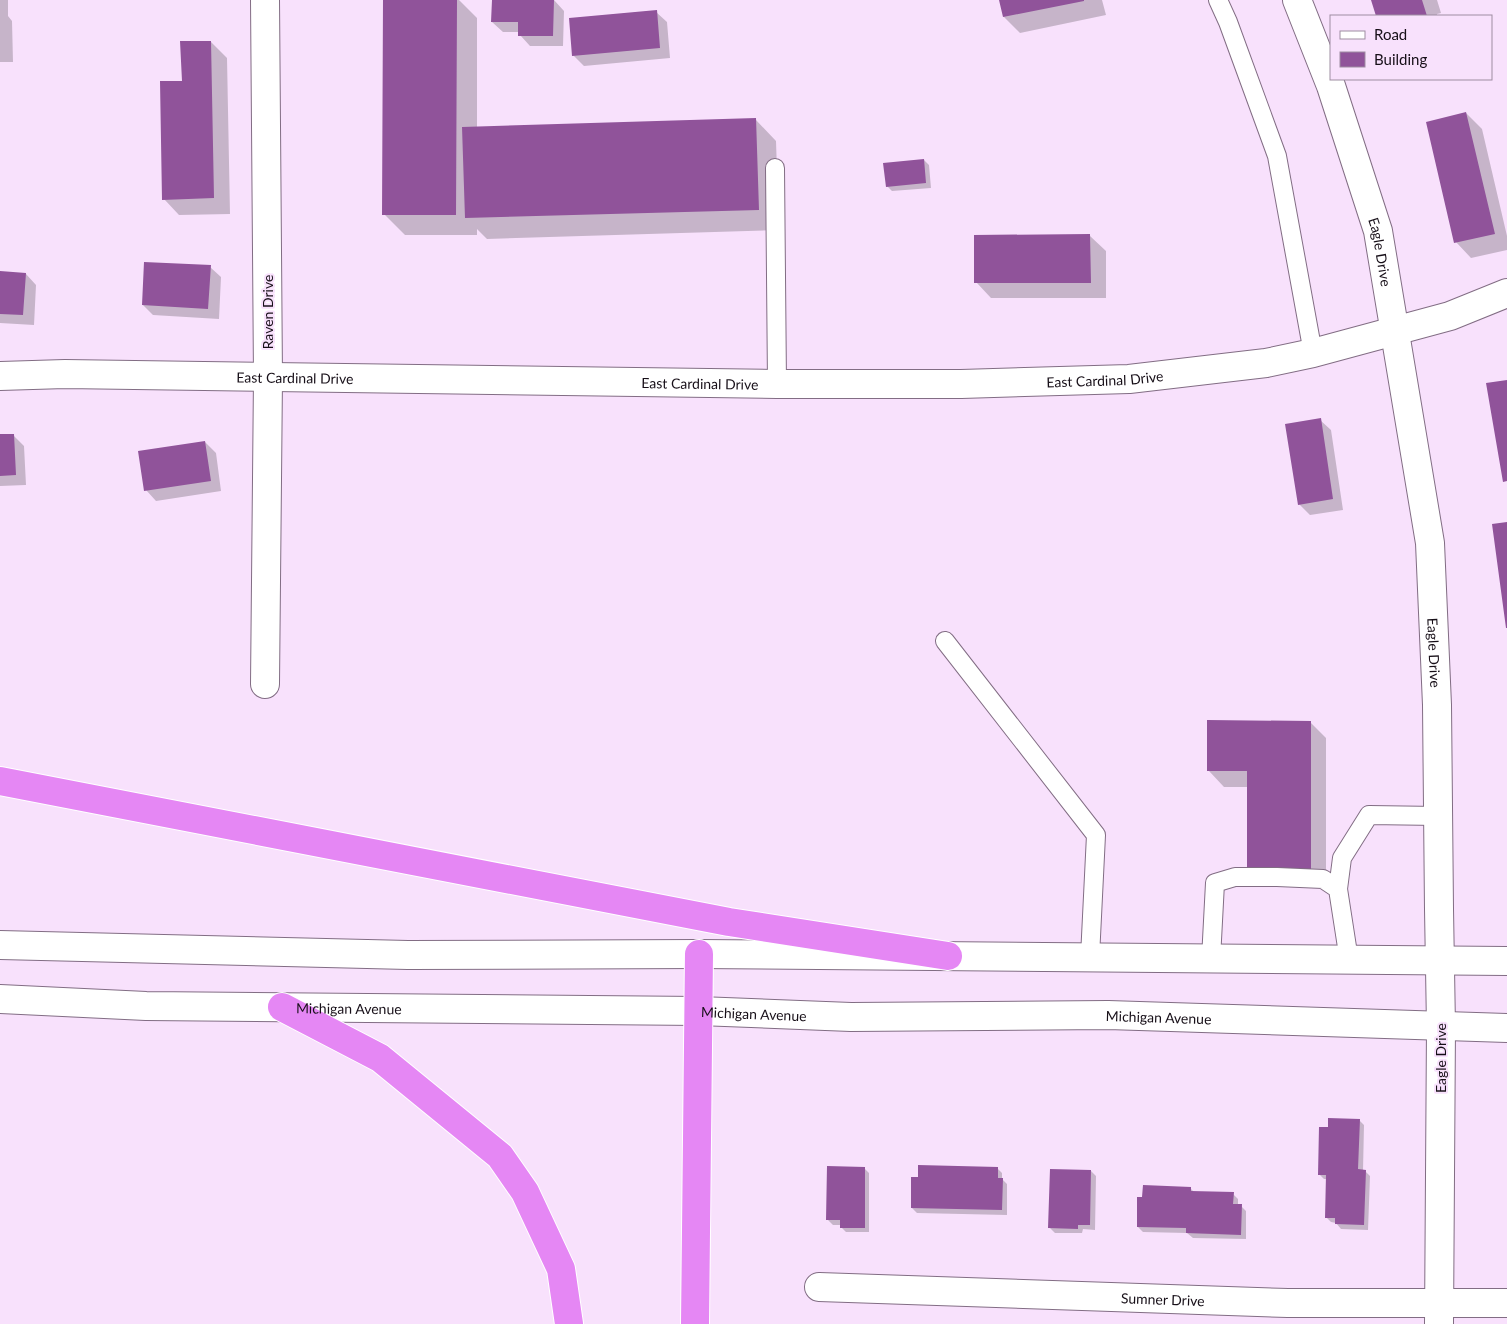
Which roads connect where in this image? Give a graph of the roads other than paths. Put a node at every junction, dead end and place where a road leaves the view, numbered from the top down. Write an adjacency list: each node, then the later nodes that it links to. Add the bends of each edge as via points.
1 (265, 0): 9 (street, Raven Drive)
2 (1218, 0): 7 (lane, via 1277,156)
3 (1298, 0): 6 (street, Eagle Drive, via 1331,86 1378,231)
4 (775, 168): 10 (lane)
5 (1507, 294): 6 (street, East Cardinal Drive, via 1450,316)
6 (1396, 331): 7 (street, East Cardinal Drive); 14 (street, Eagle Drive, via 1430,543)
7 (1313, 353): 10 (street, East Cardinal Drive, via 1266,363 1129,379 961,384)
8 (0, 376): 9 (street, East Cardinal Drive)
9 (268, 377): 10 (street, East Cardinal Drive); 12 (street, Raven Drive)
10 (777, 384)
11 (945, 641): 19 (lane, via 1096,835)
12 (265, 684)
13 (0, 781): 18 (highway, via 729,922)
14 (1438, 816): 15 (lane, via 1370,815 1342,858); 23 (street, Eagle Drive)
15 (1338, 889): 20 (lane, via 1323,879 1235,877 1215,883); 21 (lane)
16 (0, 945): 17 (street, via 408,956)
17 (698, 954): 18 (street); 26 (highway)
18 (948, 956): 19 (street)
19 (1090, 957): 20 (street)
20 (1210, 959): 21 (street)
21 (1349, 960): 23 (street)
22 (1507, 961): 23 (street)
23 (1440, 962): 27 (street, Eagle Drive)
24 (0, 999): 25 (street, Michigan Avenue, via 146,1006)
25 (282, 1007): 26 (street, Michigan Avenue); 32 (highway, via 380,1058 500,1156 525,1192 561,1269)
26 (699, 1011): 27 (street, Michigan Avenue, via 851,1017 1108,1015); 33 (highway)
27 (1441, 1027): 28 (street, Michigan Avenue); 31 (street, Eagle Drive)
28 (1507, 1028)
29 (819, 1287): 31 (street, Sumner Drive, via 1278,1302)
30 (1507, 1303): 31 (street, Sumner Drive)
31 (1439, 1313)
32 (569, 1324)
33 (695, 1324)

